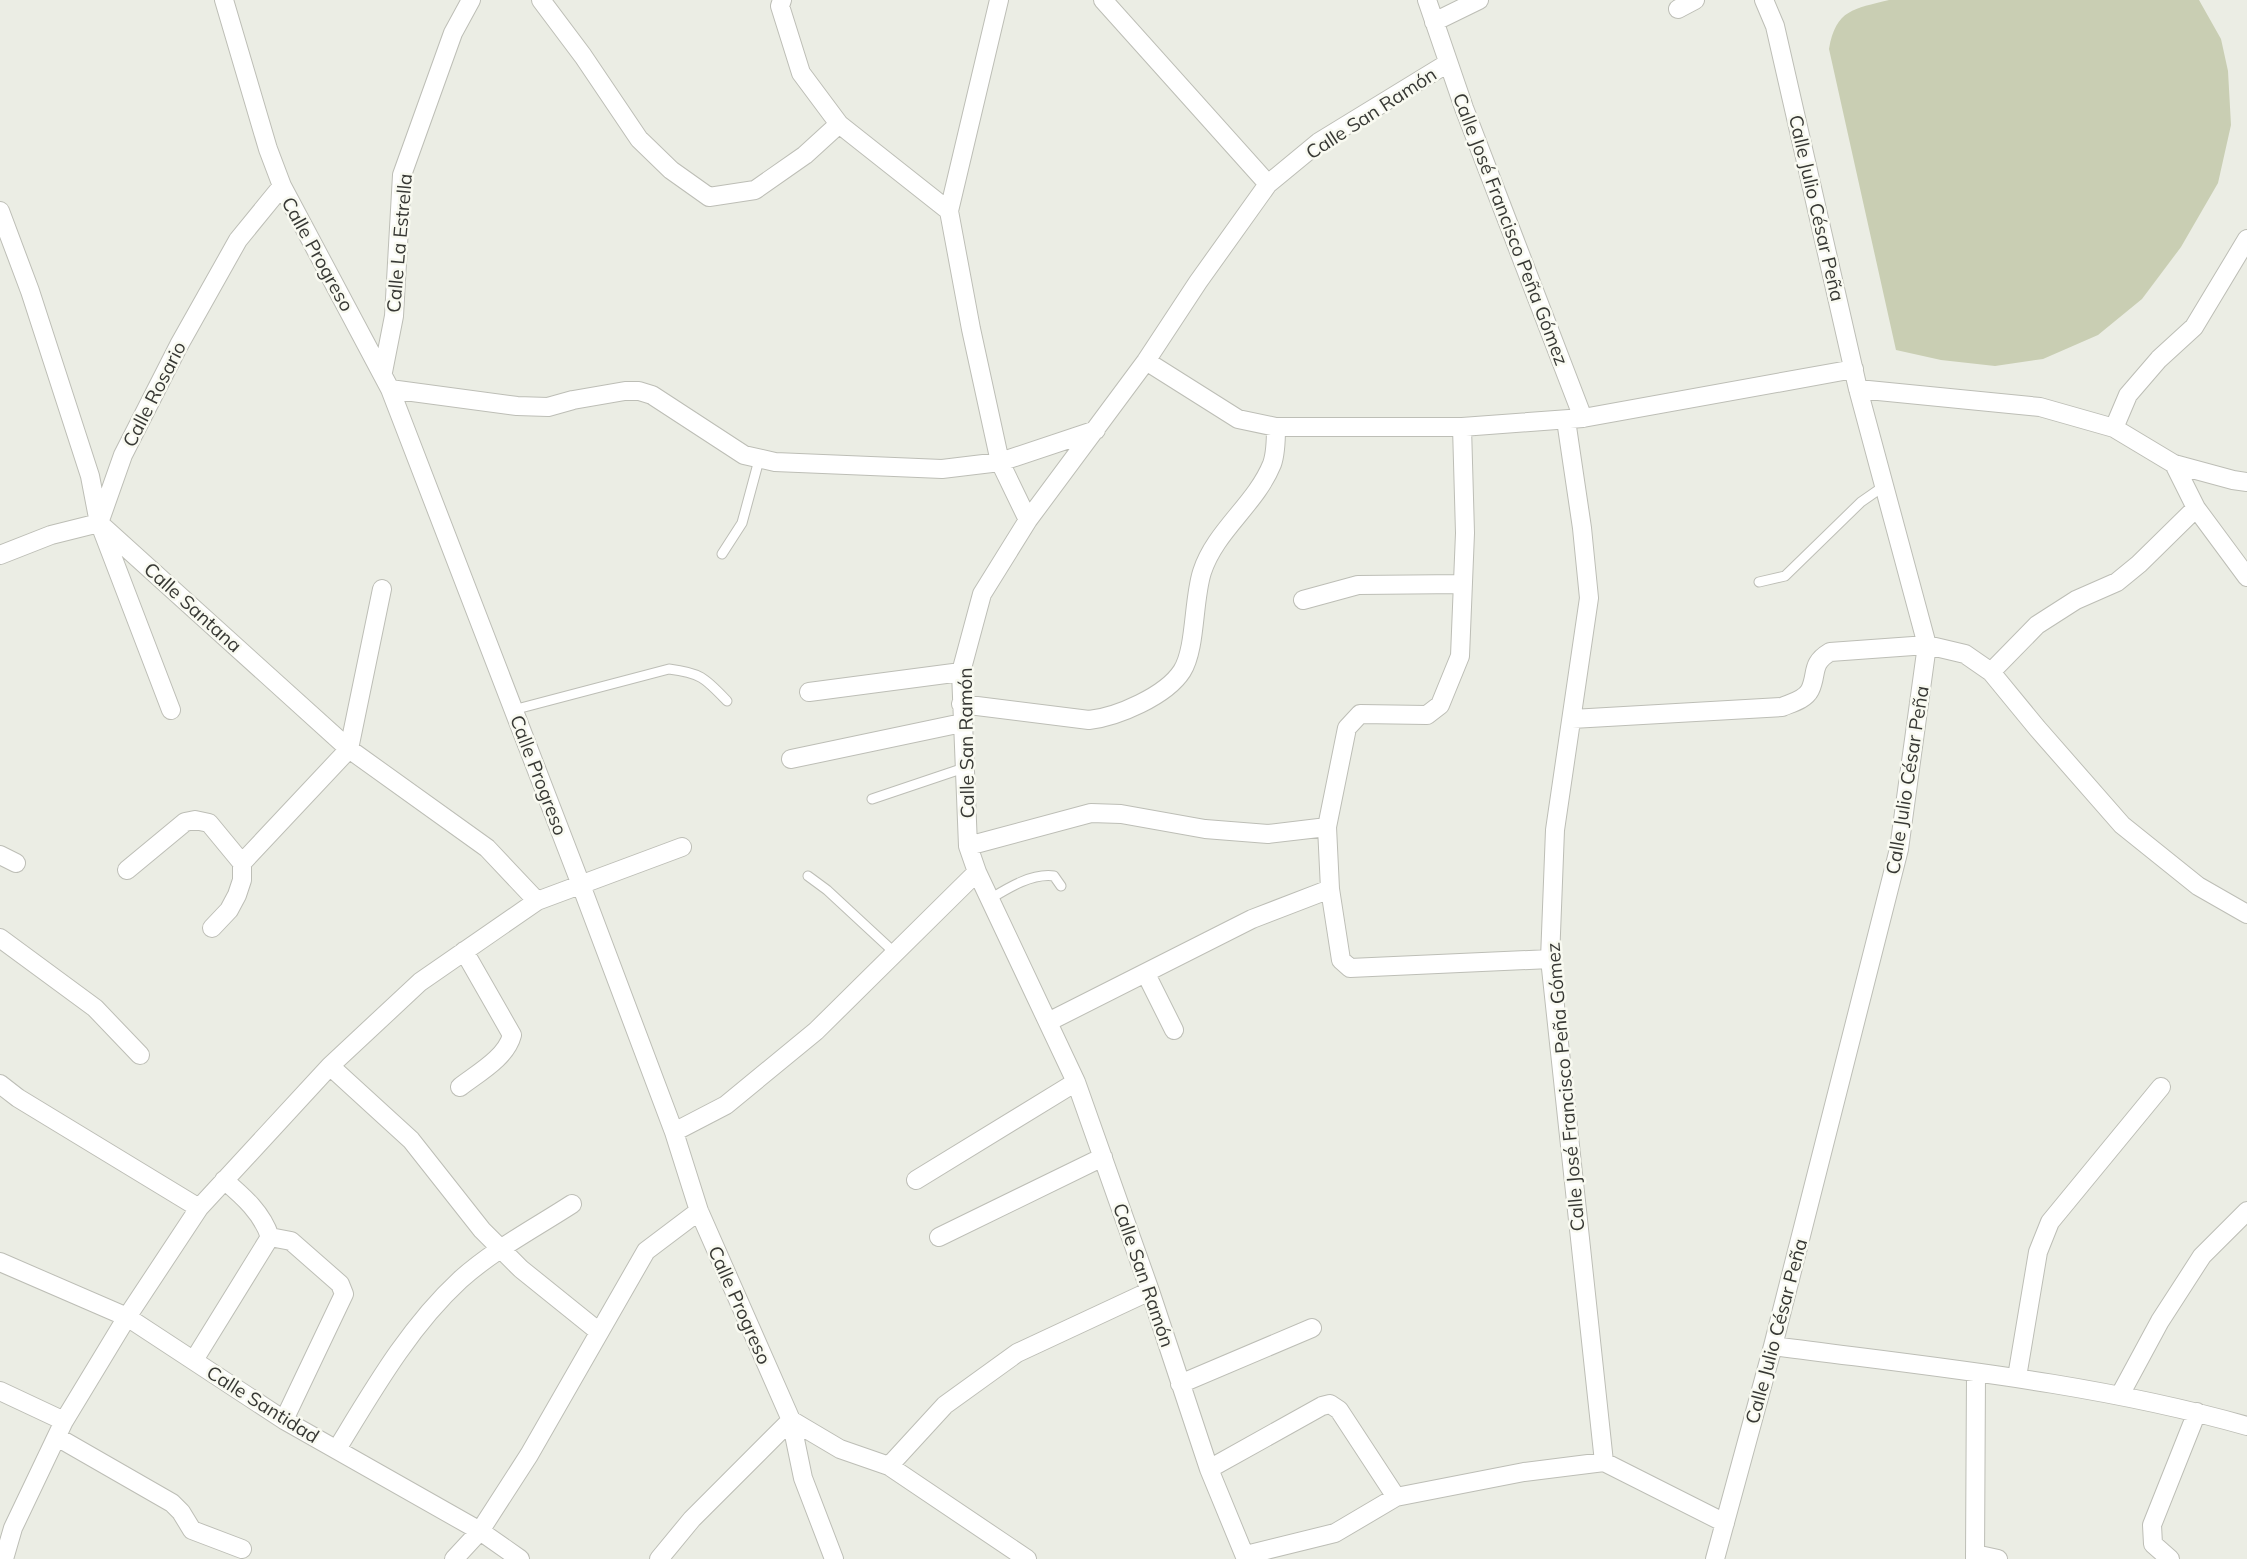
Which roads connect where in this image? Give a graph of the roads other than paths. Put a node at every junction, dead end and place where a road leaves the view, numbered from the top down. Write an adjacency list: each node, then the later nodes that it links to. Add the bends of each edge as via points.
1 (224, 0): 16 (street, Calle Progreso)
2 (471, 0): 23 (street, Calle La Estrella, via 453,33 402,176 394,316)
3 (541, 0): 14 (street, via 639,139 709,197 755,190)
4 (782, 0): 14 (street, via 801,73)
5 (999, 0): 18 (street)
6 (1103, 0): 15 (street)
7 (1427, 0): 12 (street, Calle José Francisco Peña Gómez)
8 (1479, 0): 12 (street)
9 (1695, 0): 11 (street)
10 (1764, 0): 22 (street, Calle Julio César Peña, via 1775,26)
11 (1678, 9)
12 (1434, 22): 13 (street, Calle José Francisco Peña Gómez)
13 (1448, 63): 15 (street, Calle San Ramón, via 1319,142); 26 (street, Calle José Francisco Peña Gómez)
14 (839, 124): 18 (street)
15 (1268, 184): 21 (street, Calle San Ramón)
16 (282, 186): 23 (street, Calle Progreso); 38 (street, Calle Rosario, via 238,240 179,345 123,455)
17 (0, 211): 20 (street)
18 (949, 211): 32 (street)
19 (2247, 239): 29 (street, via 2193,327 2128,395)
20 (5, 240): 38 (street, via 30,291 90,476)
21 (1146, 361): 28 (street, via 1238,419); 30 (street, Calle San Ramón)
22 (1853, 369): 25 (street, Calle Julio César Peña); 26 (street)
23 (383, 372): 24 (street, Calle Progreso)
24 (390, 389): 31 (street, via 548,407 639,391); 53 (street, Calle Progreso)
25 (1858, 389): 29 (street, via 2040,407); 35 (street, Calle Julio César Peña)
26 (1575, 419): 27 (street); 54 (street, Calle José Francisco Peña Gómez, via 1589,598)
27 (1462, 426): 28 (street); 43 (street)
28 (1276, 427): 51 (street, via 1272,464 1203,569 1189,652 1182,671 1168,686 1143,703 1096,719)
29 (2114, 428): 33 (street)
30 (1096, 430): 32 (street); 37 (street, Calle San Ramón)
31 (759, 460): 32 (street, via 942,469); 39 (lane, via 742,523)
32 (1000, 462): 37 (street)
33 (2174, 464): 34 (street); 36 (street)
34 (2247, 482)
35 (1884, 486): 42 (lane, via 1861,502 1785,576); 46 (street, Calle Julio César Peña)
36 (2196, 508): 41 (street); 48 (street, via 2117,582 2076,600 2037,625)
37 (1028, 520): 47 (street, Calle San Ramón, via 982,594)
38 (99, 523): 40 (street); 52 (street); 56 (street, Calle Santana)
39 (722, 554)
40 (0, 555)
41 (2247, 577)
42 (1759, 582)
43 (1462, 584): 45 (street, via 1358,584); 60 (street, via 1460,656 1440,705 1427,715 1360,714 1347,728)
44 (382, 589): 56 (street)
45 (1303, 600)
46 (1927, 645): 48 (street, via 1965,654); 54 (street, via 1830,652 1814,670 1810,692 1782,707); 105 (street, Calle Julio César Peña, via 1899,849)
47 (961, 672): 49 (street); 51 (street, Calle San Ramón)
48 (1991, 672): 74 (street, via 2122,825 2198,886)
49 (809, 692)
50 (727, 701): 53 (lane, via 692,672 669,668)
51 (961, 704): 55 (street, Calle San Ramón)
52 (171, 710)
53 (513, 710): 69 (street, Calle Progreso)
54 (1572, 719): 79 (street, Calle José Francisco Peña Gómez, via 1555,831)
55 (962, 723): 57 (street); 58 (street, Calle San Ramón)
56 (349, 749): 65 (street); 73 (street, Calle Santana, via 487,848)
57 (791, 759)
58 (964, 768): 59 (lane); 61 (street, Calle San Ramón)
59 (872, 799)
60 (1327, 827): 61 (street, via 1268,834 1091,813); 71 (street)
61 (968, 846): 67 (street, Calle San Ramón)
62 (682, 847): 69 (street)
63 (0, 855): 64 (street)
64 (16, 863)
65 (242, 863): 66 (street, via 209,824 195,820 185,822); 75 (street, via 237,895)
66 (127, 870)
67 (977, 872): 72 (street, Calle San Ramón); 78 (street)
68 (808, 876): 78 (lane)
69 (581, 885): 73 (street); 89 (street, Calle Progreso)
70 (1061, 887): 72 (lane, via 1054,876 1045,875)
71 (1330, 889): 79 (street, via 1341,960 1350,968); 80 (street, via 1252,919)
72 (990, 899): 81 (street, Calle San Ramón)
73 (537, 901): 77 (street)
74 (2247, 914)
75 (212, 928)
76 (0, 938): 83 (street, via 95,1008)
77 (464, 951): 84 (street, via 420,982); 87 (street, via 512,1035 497,1058)
78 (895, 953): 89 (street, via 816,1031 726,1105)
79 (1550, 958): 118 (street, Calle José Francisco Peña Gómez)
80 (1146, 974): 81 (street); 82 (street)
81 (1048, 1022): 85 (street, Calle San Ramón)
82 (1174, 1030)
83 (140, 1055)
84 (330, 1066): 91 (street); 99 (street, via 411,1140)
85 (1076, 1082): 90 (street, Calle San Ramón); 92 (street)
86 (0, 1084): 94 (street)
87 (460, 1087)
88 (2161, 1087): 108 (street, via 2050,1222 2038,1252)
89 (674, 1132): 95 (street, Calle Progreso)
90 (1103, 1157): 98 (street); 101 (street, Calle San Ramón)
91 (225, 1180): 94 (street); 97 (street, via 265,1221)
92 (916, 1180)
93 (572, 1204): 99 (street)
94 (199, 1208): 102 (street)
95 (699, 1211): 104 (street, via 646,1251); 114 (street, Calle Progreso)
96 (2247, 1211): 111 (street, via 2202,1256)
97 (270, 1237): 106 (street); 113 (street, via 291,1241 340,1284 344,1294)
98 (939, 1237)
99 (502, 1249): 104 (street); 117 (street, via 461,1279 424,1319 384,1372)
100 (0, 1262): 102 (street, Calle Santidad)
101 (1150, 1291): 109 (street, Calle San Ramón); 119 (street, via 1017,1353 945,1405)
102 (127, 1317): 106 (street, Calle Santidad); 116 (street)
103 (1312, 1328): 109 (street)
104 (598, 1331): 124 (street, via 529,1455)
105 (1773, 1346): 107 (street); 122 (street, Calle Julio César Peña)
106 (194, 1360): 113 (street, Calle Santidad)
107 (1976, 1373): 108 (street); 126 (street)
108 (2017, 1377): 111 (street)
109 (1180, 1384): 120 (street, Calle San Ramón)
110 (0, 1391): 116 (street)
111 (2120, 1395): 112 (street)
112 (2197, 1412): 115 (street); 136 (street, via 2152,1525 2153,1544)
113 (284, 1419): 117 (street, Calle Santidad)
114 (791, 1420): 119 (street, via 841,1449); 131 (street, via 692,1519); 132 (street, Calle Progreso, via 803,1478)
115 (2247, 1426)
116 (61, 1429): 123 (street); 125 (street, via 172,1503 192,1530)
117 (337, 1449): 124 (street, Calle Santidad)
118 (1604, 1462): 121 (street); 122 (street)
119 (889, 1466): 133 (street)
120 (1209, 1469): 121 (street, via 1330,1404 1339,1410); 127 (street, Calle San Ramón)
121 (1396, 1497): 127 (street, via 1335,1533)
122 (1725, 1523): 134 (street, Calle Julio César Peña)
123 (7, 1527): 128 (street)
124 (480, 1531): 129 (street); 130 (street, Calle Santidad)
125 (242, 1549)
126 (1975, 1556): 135 (street)
127 (1246, 1557)
128 (4, 1559)
129 (454, 1559)
130 (520, 1559)
131 (659, 1559)
132 (834, 1559)
133 (1027, 1559)
134 (1715, 1559)
135 (1998, 1559)
136 (2170, 1559)

